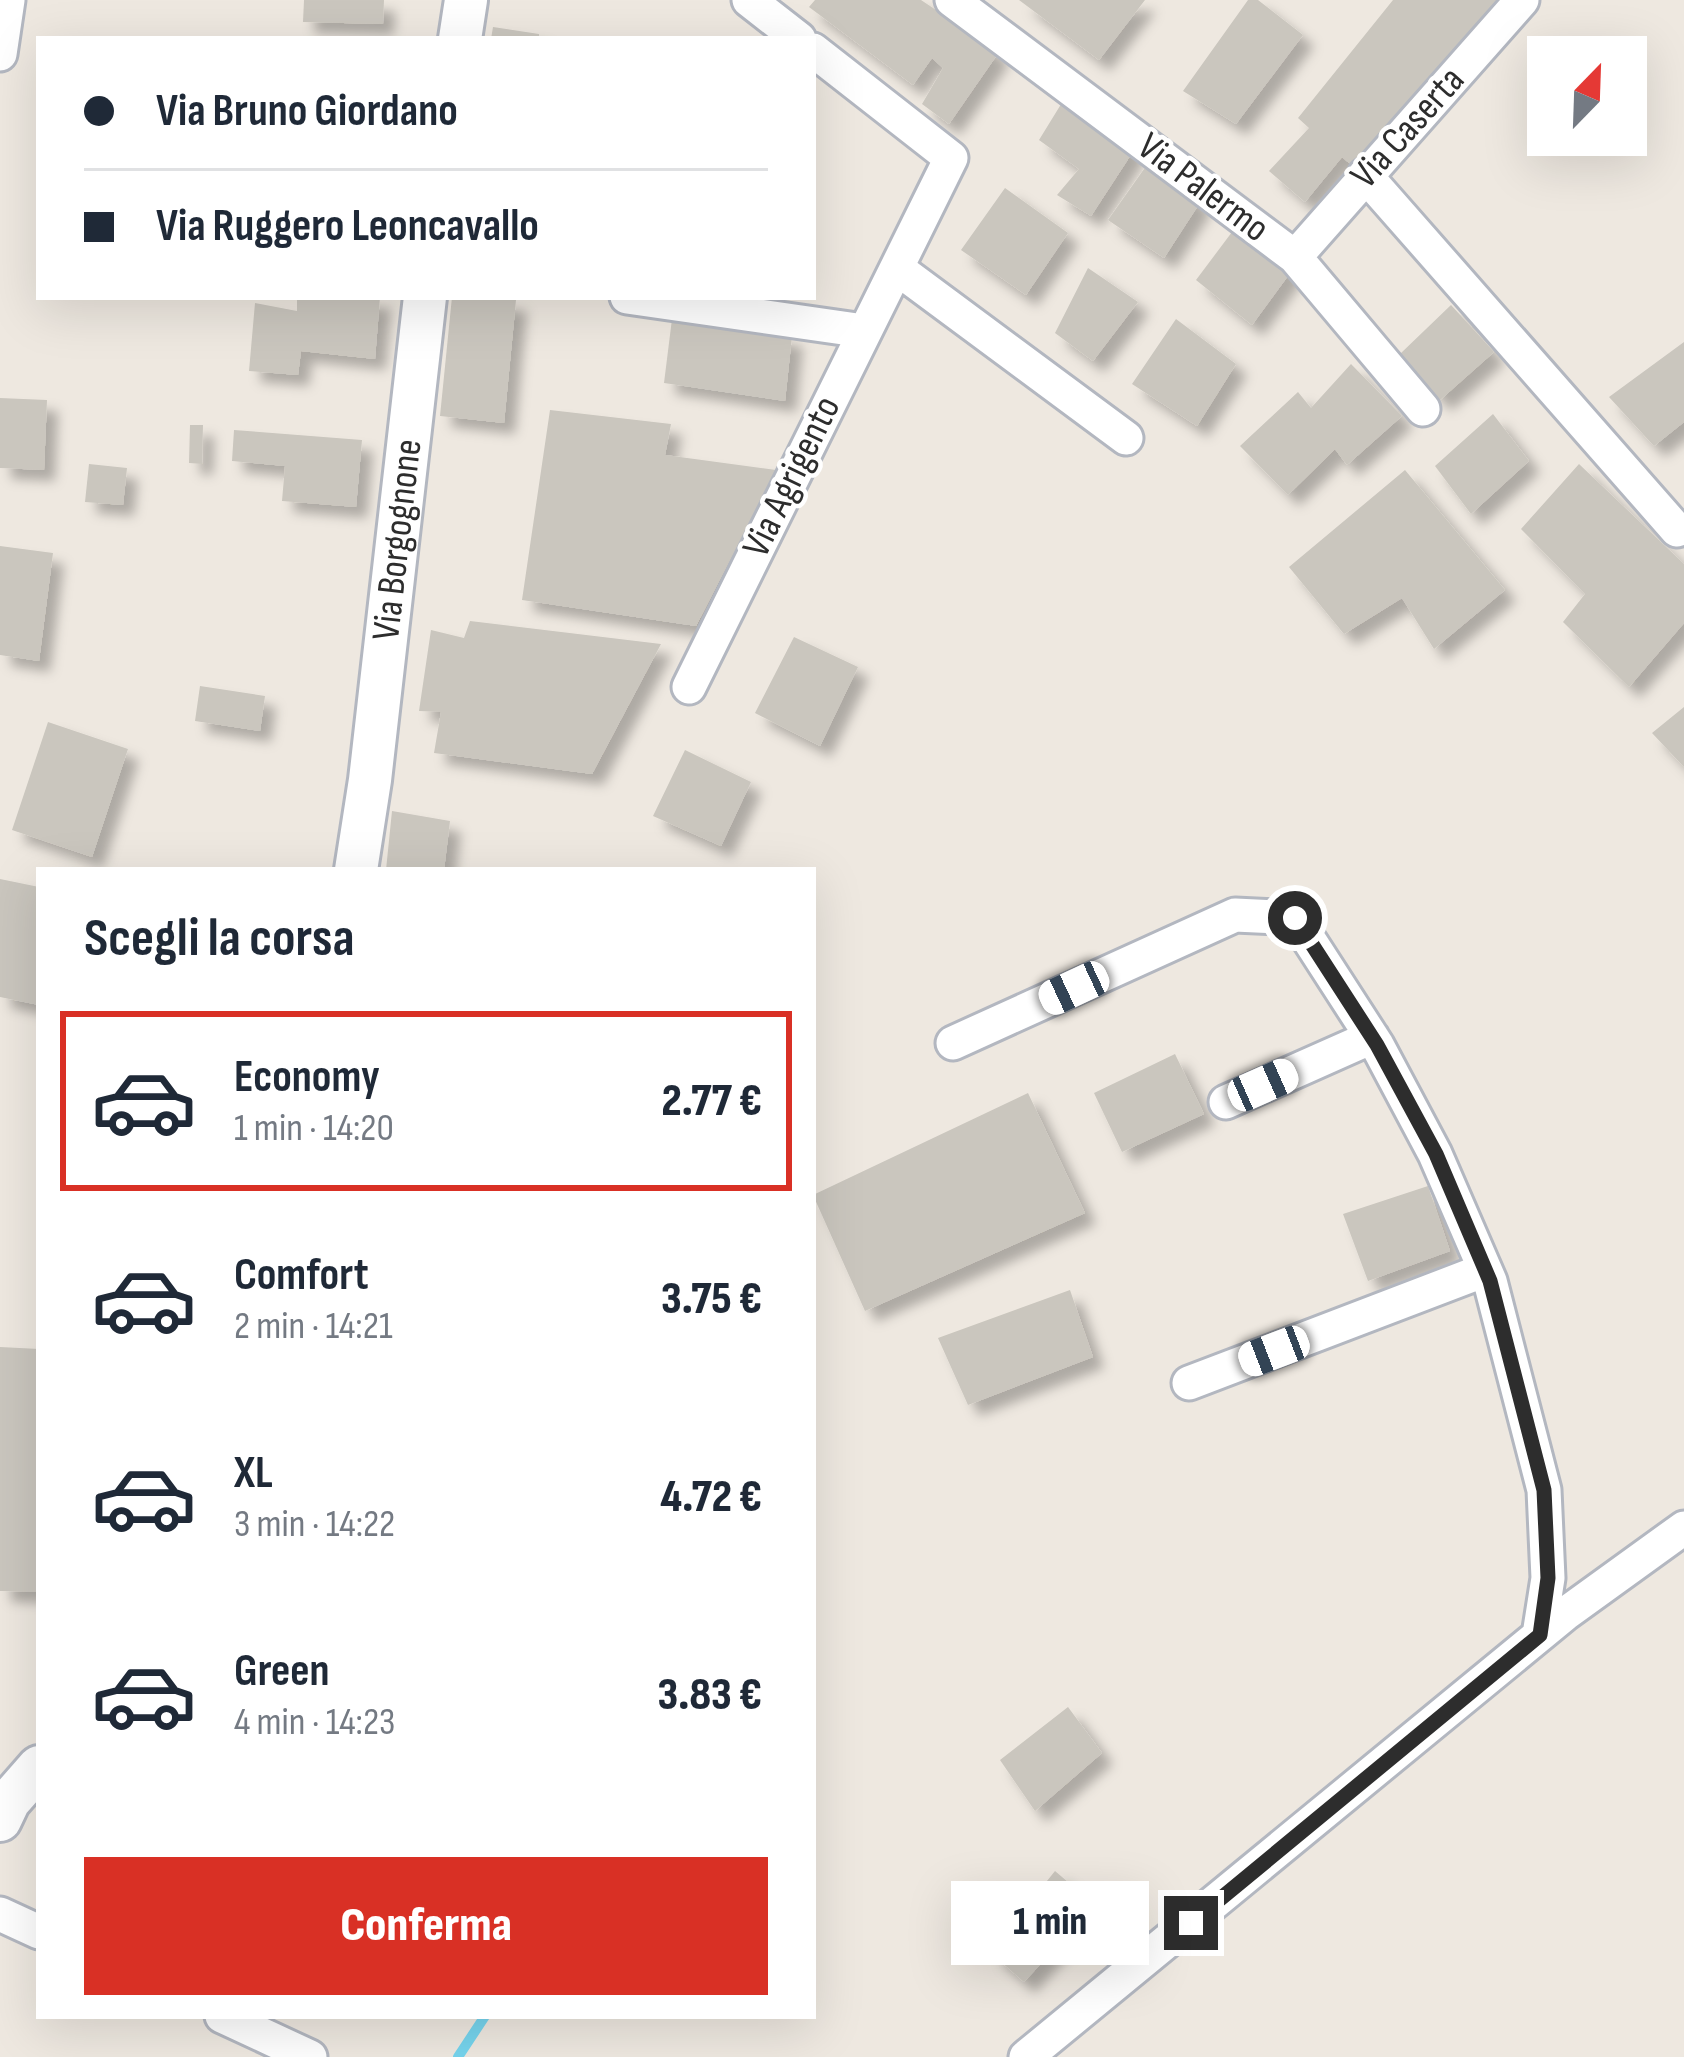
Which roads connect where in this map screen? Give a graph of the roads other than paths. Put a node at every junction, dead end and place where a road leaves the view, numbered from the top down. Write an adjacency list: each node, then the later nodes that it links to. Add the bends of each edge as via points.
1 (8, 0): 9 (street)
2 (466, 0): 6 (street)
3 (749, 0): 7 (street)
4 (952, 0): 11 (street, Via Palermo)
5 (1522, 0): 10 (street, Via Caserta)
6 (460, 36)
7 (795, 36)
8 (816, 52): 12 (street, Via Agrigento, via 951,158)
9 (0, 54)
10 (1365, 175): 11 (street, Via Caserta); 18 (street)
11 (1295, 257): 16 (street, Via Palermo)
12 (898, 269): 15 (street, Via Agrigento); 17 (street)
13 (425, 300): 20 (street, Via Borgognone)
14 (648, 300): 15 (street)
15 (864, 331): 19 (street, Via Agrigento)
16 (1423, 409)
17 (1126, 438)
18 (1678, 530)
19 (689, 687)
20 (356, 867)
21 (1372, 1037): 22 (street, via 1295,918 1235,915); 23 (street); 24 (street, via 1436,1154)
22 (953, 1043)
23 (1226, 1102)
24 (1485, 1270): 25 (street); 27 (street, via 1544,1490)
25 (1190, 1383)
26 (1684, 1528): 27 (street)
27 (1552, 1625): 34 (street)
28 (36, 1770): 29 (street)
29 (0, 1820)
30 (0, 1914): 31 (street)
31 (36, 1931)
32 (228, 2019): 33 (street)
33 (310, 2057)
34 (1027, 2057)

